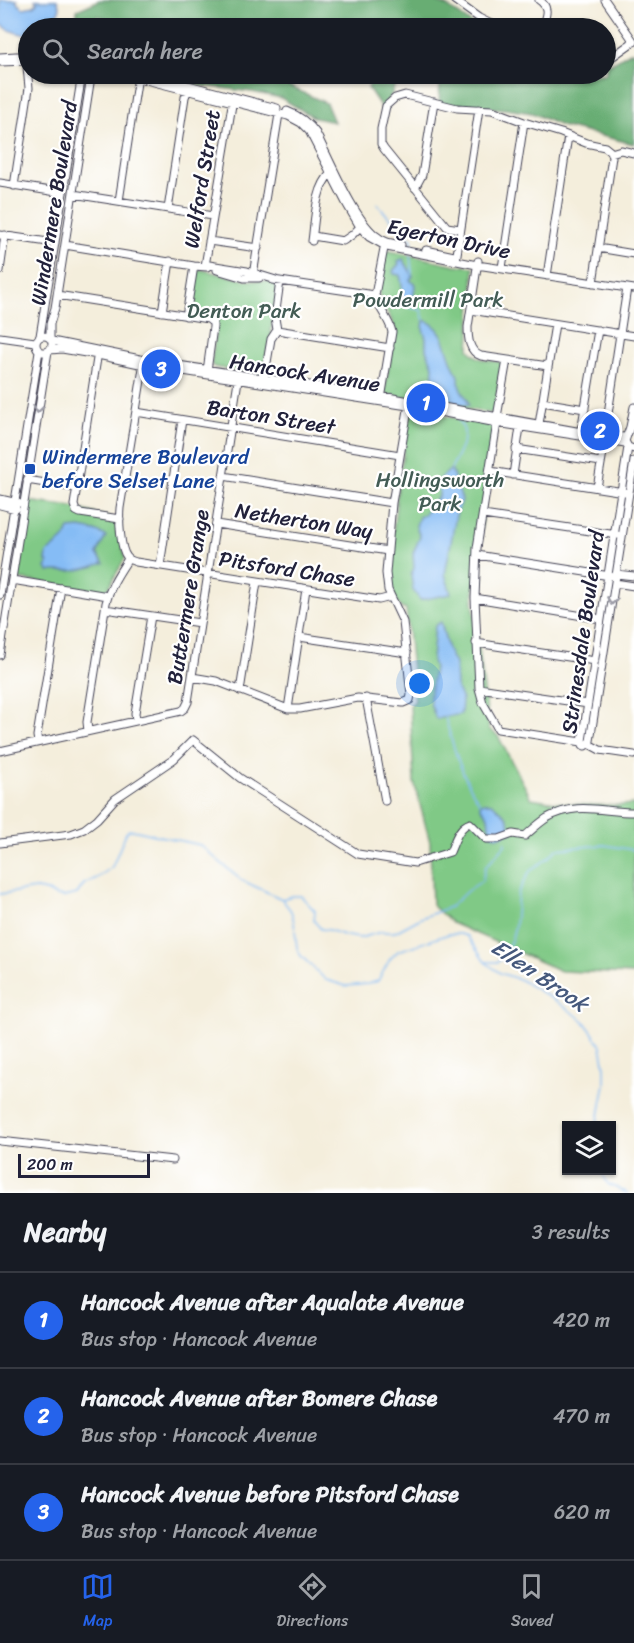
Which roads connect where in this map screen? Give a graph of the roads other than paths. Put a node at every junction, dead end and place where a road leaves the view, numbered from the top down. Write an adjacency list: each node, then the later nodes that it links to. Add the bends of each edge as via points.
1 (454, 0): 4 (street)
2 (539, 0): 6 (street, via 546,9)
3 (605, 0): 7 (street)
4 (467, 4): 5 (street)
5 (479, 18)
6 (544, 18)
7 (634, 42): 8 (street)
8 (616, 54)
9 (18, 58): 10 (street)
10 (0, 59)
11 (29, 84): 27 (street)
12 (80, 84): 29 (street, Windermere Boulevard)
13 (90, 84): 30 (street, Windermere Boulevard)
14 (138, 84): 31 (street)
15 (173, 84): 16 (street, Egerton Drive)
16 (188, 88): 17 (street, Egerton Drive); 32 (street)
17 (233, 99): 20 (street, Egerton Drive); 33 (street, Welford Street); 39 (street, Egerton Drive, via 290,112 309,124 351,203)
18 (434, 102): 19 (street); 28 (street, via 422,175); 28 (street, via 405,95 395,98 386,106 382,123 383,147)
19 (478, 109): 21 (street); 35 (street)
20 (279, 114): 25 (street, Egerton Drive, via 301,123 309,131); 41 (street)
21 (524, 122): 22 (street); 49 (street)
22 (568, 136): 23 (street, via 608,148); 51 (street)
23 (611, 153): 24 (street); 42 (street)
24 (634, 153)
25 (331, 173): 34 (street, Egerton Drive); 34 (street, via 320,188 313,239 343,241)
26 (0, 183): 27 (street)
27 (14, 186): 29 (street)
28 (415, 188): 35 (street, via 447,227)
29 (63, 193): 38 (street, Windermere Boulevard)
30 (73, 194): 31 (street); 40 (street, Windermere Boulevard)
31 (118, 201): 32 (street)
32 (168, 209): 33 (street)
33 (213, 216): 37 (street, Welford Street)
34 (360, 227): 39 (street, Egerton Drive)
35 (460, 229): 44 (street)
36 (3, 235): 38 (street); 50 (street)
37 (209, 241): 41 (street); 48 (street, Welford Street)
38 (55, 243): 67 (street, Windermere Boulevard)
39 (384, 244): 44 (street, Egerton Drive); 57 (street)
40 (64, 245): 45 (street); 56 (street, Windermere Boulevard)
41 (258, 248): 52 (street)
42 (598, 248): 43 (street); 54 (street)
43 (634, 254)
44 (456, 259): 46 (street, Egerton Drive)
45 (170, 261): 47 (street); 59 (street)
46 (478, 263): 49 (street, Egerton Drive); 58 (street)
47 (194, 266): 48 (street); 60 (street)
48 (206, 266): 52 (street, via 244,278)
49 (502, 266): 51 (street, Egerton Drive)
50 (0, 272)
51 (548, 274): 54 (street, Egerton Drive)
52 (253, 275): 53 (street)
53 (278, 280): 57 (street); 62 (street)
54 (594, 281): 55 (street, Egerton Drive)
55 (632, 287): 64 (street)
56 (57, 295): 59 (street); 68 (street, Windermere Boulevard, via 50,324)
57 (375, 295): 69 (street, via 391,327)
58 (471, 310): 61 (street); 73 (street, via 468,336 473,351)
59 (162, 312): 60 (street)
60 (186, 315): 76 (street, via 213,323)
61 (555, 324): 63 (street); 75 (street)
62 (277, 330): 69 (street); 78 (street, via 271,339)
63 (598, 330): 64 (street); 83 (street)
64 (621, 334): 65 (street); 91 (street)
65 (634, 336)
66 (0, 337): 67 (street)
67 (37, 339): 68 (street, via 45,335); 71 (street)
68 (51, 339): 70 (street); 72 (street, Hancock Avenue)
69 (390, 348): 79 (street)
70 (49, 350): 71 (street); 72 (street, Hancock Avenue); 100 (street, one-way to 100)
71 (39, 351): 107 (street)
72 (98, 352): 74 (street, Hancock Avenue); 101 (street)
73 (507, 360): 75 (street); 86 (street)
74 (144, 362): 76 (street, Hancock Avenue); 84 (street)
75 (548, 366): 80 (street)
76 (207, 371): 77 (street, Hancock Avenue)
77 (238, 376): 78 (street, Hancock Avenue); 88 (street, Buttermere Grange)
78 (265, 380): 79 (street, Hancock Avenue)
79 (381, 399): 81 (street, Hancock Avenue)
80 (542, 402): 83 (street); 87 (street)
81 (409, 404): 86 (street, Hancock Avenue); 94 (street)
82 (634, 407): 92 (street, Strinesdale Boulevard)
83 (585, 408): 90 (street)
84 (136, 412): 85 (street, Barton Street); 110 (street)
85 (182, 420): 88 (street, Barton Street); 117 (street)
86 (497, 420): 87 (street, Hancock Avenue); 89 (street, Hancock Avenue); 97 (street)
87 (539, 424): 90 (street, Hancock Avenue)
88 (230, 427): 94 (street, Barton Street); 99 (street, Buttermere Grange)
89 (520, 427): 91 (street, Hancock Avenue); 93 (street)
90 (581, 431): 91 (street, Hancock Avenue)
91 (604, 439): 92 (street, Hancock Avenue); 95 (street)
92 (629, 440): 96 (street, Strinesdale Boulevard)
93 (516, 449): 95 (street); 98 (street)
94 (400, 455): 105 (street)
95 (601, 462): 102 (street)
96 (632, 463): 103 (street, Strinesdale Boulevard)
97 (490, 471): 98 (street); 109 (street)
98 (513, 474): 102 (street)
99 (223, 476): 105 (street); 111 (street, Buttermere Grange)
100 (27, 480): 101 (street); 108 (street)
101 (76, 488): 110 (street, via 76,511)
102 (597, 488): 103 (street)
103 (625, 492): 112 (street, Strinesdale Boulevard)
104 (0, 499): 107 (street)
105 (392, 503): 113 (street)
106 (0, 505): 107 (street)
107 (14, 505): 108 (street); 115 (street)
108 (22, 507): 122 (street)
109 (483, 515): 112 (street); 114 (street)
110 (120, 519): 116 (street)
111 (216, 524): 113 (street, Netherton Way); 118 (street, Buttermere Grange)
112 (618, 535): 119 (street, Strinesdale Boulevard); 121 (street, Strinesdale Boulevard)
113 (388, 551): 129 (street, via 386,573)
114 (477, 555): 119 (street); 130 (street)
115 (3, 556): 127 (street)
116 (128, 559): 117 (street, Pitsford Chase); 128 (street)
117 (160, 566): 118 (street, Pitsford Chase)
118 (208, 574): 123 (street, Pitsford Chase); 134 (street, Buttermere Grange)
119 (607, 576): 121 (street); 133 (street, Strinesdale Boulevard)
120 (634, 576): 121 (street)
121 (616, 578): 124 (street); 149 (street, Strinesdale Boulevard, one-way to 149)
122 (12, 580): 125 (street); 138 (street)
123 (257, 582): 126 (street, Pitsford Chase); 142 (street)
124 (634, 586)
125 (61, 588): 128 (street); 148 (street)
126 (306, 589): 129 (street, Pitsford Chase, via 379,600); 135 (street)
127 (0, 595)
128 (108, 596): 131 (street)
129 (391, 597): 137 (street, via 404,622)
130 (475, 598): 133 (street); 136 (street)
131 (105, 609): 132 (street); 147 (street)
132 (151, 616): 134 (street); 146 (street)
133 (601, 619): 139 (street, Strinesdale Boulevard)
134 (200, 623): 140 (street, Buttermere Grange)
135 (299, 637): 137 (street); 145 (street)
136 (477, 643): 139 (street); 141 (street)
137 (407, 653): 143 (street, via 411,697 405,703)
138 (0, 655)
139 (595, 661): 144 (street, Strinesdale Boulevard)
140 (192, 677): 142 (street); 146 (street, Buttermere Grange, via 188,702 181,711)
141 (479, 688): 144 (street); 149 (street, via 498,729)
142 (240, 691): 145 (street)
143 (366, 698): 145 (street); 152 (street)
144 (588, 704): 149 (street, Strinesdale Boulevard)
145 (288, 709)
146 (136, 720): 147 (street, Buttermere Grange)
147 (88, 731): 148 (street, Buttermere Grange)
148 (38, 742): 150 (street, Buttermere Grange)
149 (585, 743): 151 (street, via 600,750)
150 (0, 751)
151 (634, 755)
152 (385, 801)
153 (634, 812): 154 (street, via 579,807 545,819 525,836 513,834 499,839 486,839 470,823 458,832 450,852 415,863 358,854 240,778 193,740 174,759 115,799 84,829)
154 (0, 843)
155 (0, 1140): 156 (street)
156 (173, 1160)

